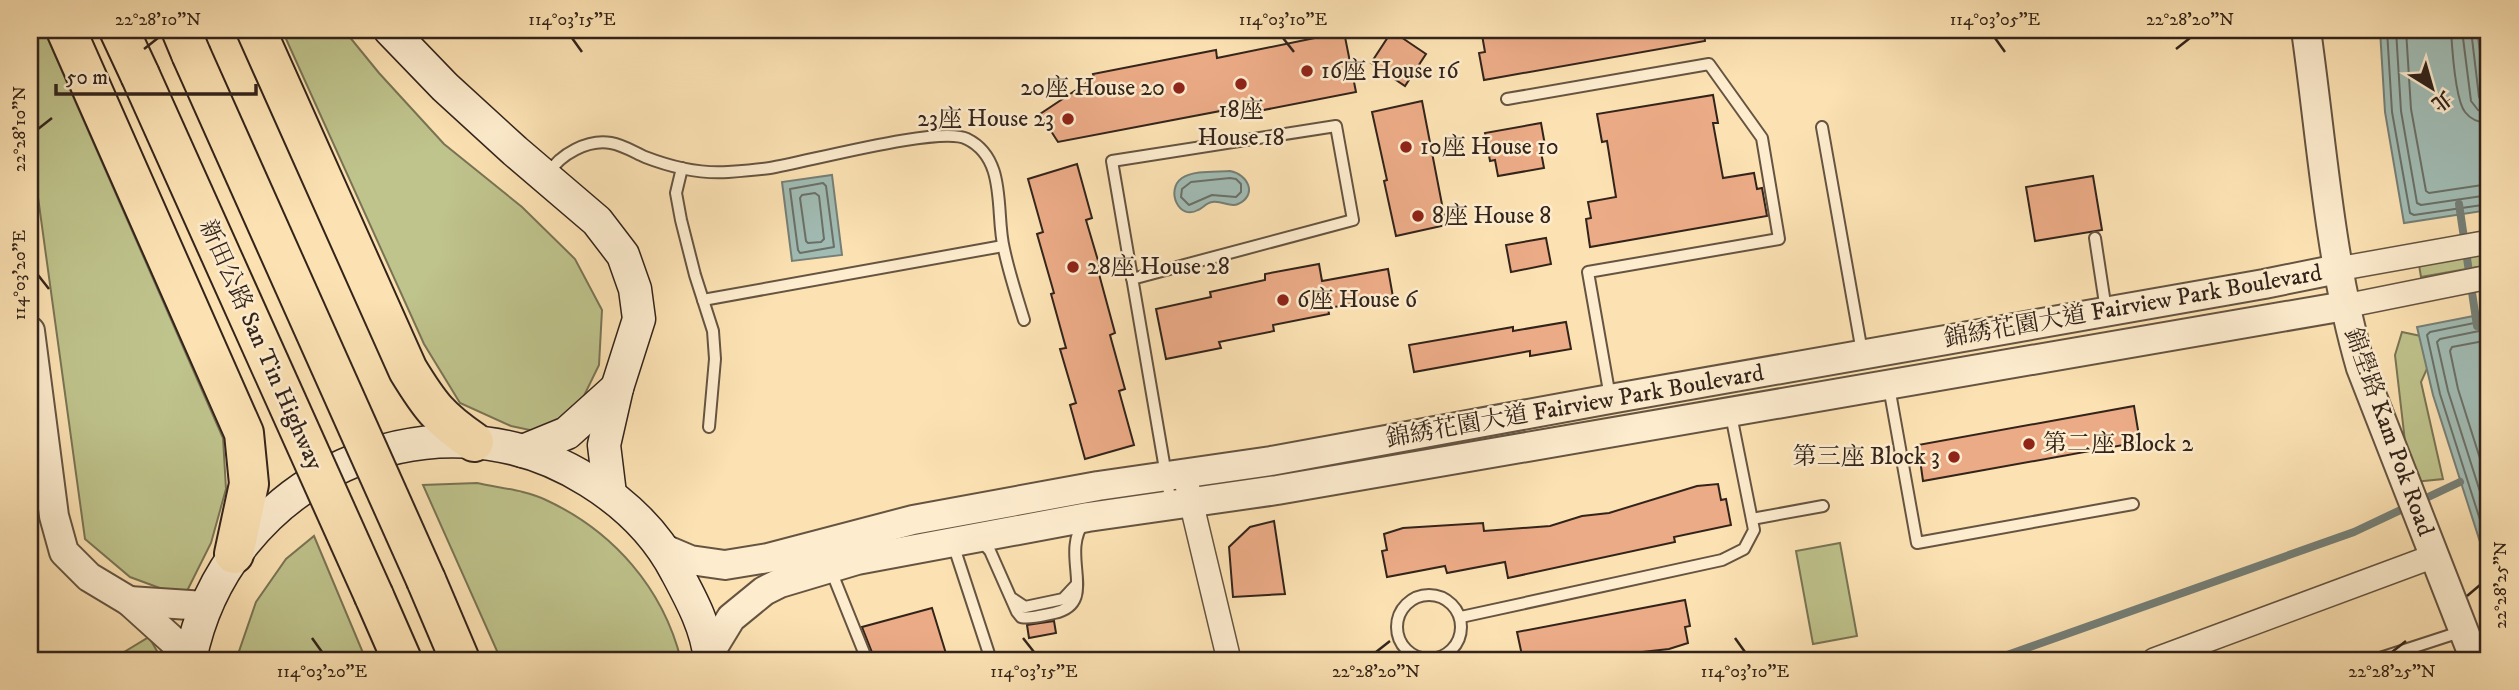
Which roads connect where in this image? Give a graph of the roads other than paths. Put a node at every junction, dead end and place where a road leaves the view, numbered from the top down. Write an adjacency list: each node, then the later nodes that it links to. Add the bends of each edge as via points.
1 (66, 30): 38 (highway, via 244,433 249,484)
2 (119, 30): 48 (highway, 新田公路 San Tin Highway, bridge)
3 (256, 30): 28 (highway, via 408,370 430,405)
4 (390, 30): 10 (main road, via 445,87)
5 (2306, 30): 14 (street, 錦壆路 Kam Pok Road)
6 (186, 42): 49 (highway, bridge)
7 (1507, 99): 25 (lane, via 1709,64 1762,138 1779,239 1588,272)
8 (1822, 127): 22 (lane)
9 (682, 168): 10 (lane, via 600,142 571,152); 13 (lane, via 726,172 769,168 950,134 968,139 986,154 995,174); 17 (lane, via 676,193)
10 (547, 177): 24 (main road, via 597,220 623,255 635,289 639,319)
11 (2095, 238): 19 (lane)
12 (2489, 242): 14 (street, 錦綉花園大道 Fairview Park Boulevard)
13 (1003, 246): 17 (lane); 20 (lane)
14 (2338, 269): 18 (street, 錦壆路 Kam Pok Road); 19 (street, 錦綉花園大道 Fairview Park Boulevard)
15 (2489, 278): 18 (street, 錦綉花園大道 Fairview Park Boulevard)
16 (1132, 279): 16 (lane, via 1112,161 1336,126 1353,220); 30 (lane)
17 (703, 300): 27 (lane, via 713,331 715,359)
18 (2345, 306): 23 (street, 錦綉花園大道 Fairview Park Boulevard); 39 (street, 錦壆路 Kam Pok Road, via 2361,368)
19 (2107, 313): 22 (street, 錦綉花園大道 Fairview Park Boulevard)
20 (1024, 320)
21 (30, 331): 41 (street, via 54,516 64,552 89,577)
22 (1863, 355): 25 (street, 錦綉花園大道 Fairview Park Boulevard)
23 (1889, 384): 26 (street, 錦綉花園大道 Fairview Park Boulevard); 32 (lane, via 1917,544)
24 (617, 388): 29 (main road, via 568,433); 31 (main road, via 604,445)
25 (1610, 399): 30 (street, 錦綉花園大道 Fairview Park Boulevard)
26 (1730, 412): 30 (street, 錦綉花園大道 Fairview Park Boulevard, via 1291,488); 35 (lane)
27 (709, 426)
28 (474, 442): 29 (main road); 38 (main road, via 433,442 382,450 319,476 274,509)
29 (523, 451): 31 (main road, via 569,469)
30 (1178, 490): 34 (street, 錦綉花園大道 Fairview Park Boulevard); 37 (street, 錦綉花園大道 Fairview Park Boulevard, via 1098,486 913,520 725,565 690,560); 52 (street)
31 (610, 494): 37 (main road)
32 (2133, 504)
33 (1823, 506): 35 (lane)
34 (1088, 517): 36 (street, 錦綉花園大道 Fairview Park Boulevard); 36 (lane, via 1073,552 1074,602 1068,609 1031,618 1021,617 983,542)
35 (1752, 519): 43 (lane, via 1754,530 1744,549 1722,560)
36 (963, 539): 40 (street, 錦綉花園大道 Fairview Park Boulevard); 51 (lane)
37 (664, 549): 46 (main road, via 696,608)
38 (234, 554): 42 (main road)
39 (2434, 556): 44 (street, 錦壆路 Kam Pok Road); 53 (street)
40 (830, 568): 46 (street, 錦綉花園大道 Fairview Park Boulevard, via 764,590 732,618); 50 (lane)
41 (129, 601): 42 (street); 47 (street)
42 (205, 606): 47 (main road)
43 (1461, 617): 43 (lane, via 1461,636 1451,652 1434,660 1415,657 1401,645 1396,628 1401,610 1415,597 1433,594 1450,602)
44 (2463, 631): 45 (lane); 55 (street, 錦壆路 Kam Pok Road)
45 (2407, 655): 54 (lane)
46 (710, 657)
47 (190, 659)
48 (402, 660)
49 (460, 660)
50 (867, 660)
51 (991, 660)
52 (1229, 660)
53 (2154, 660)
54 (2374, 660)
55 (2475, 660)

